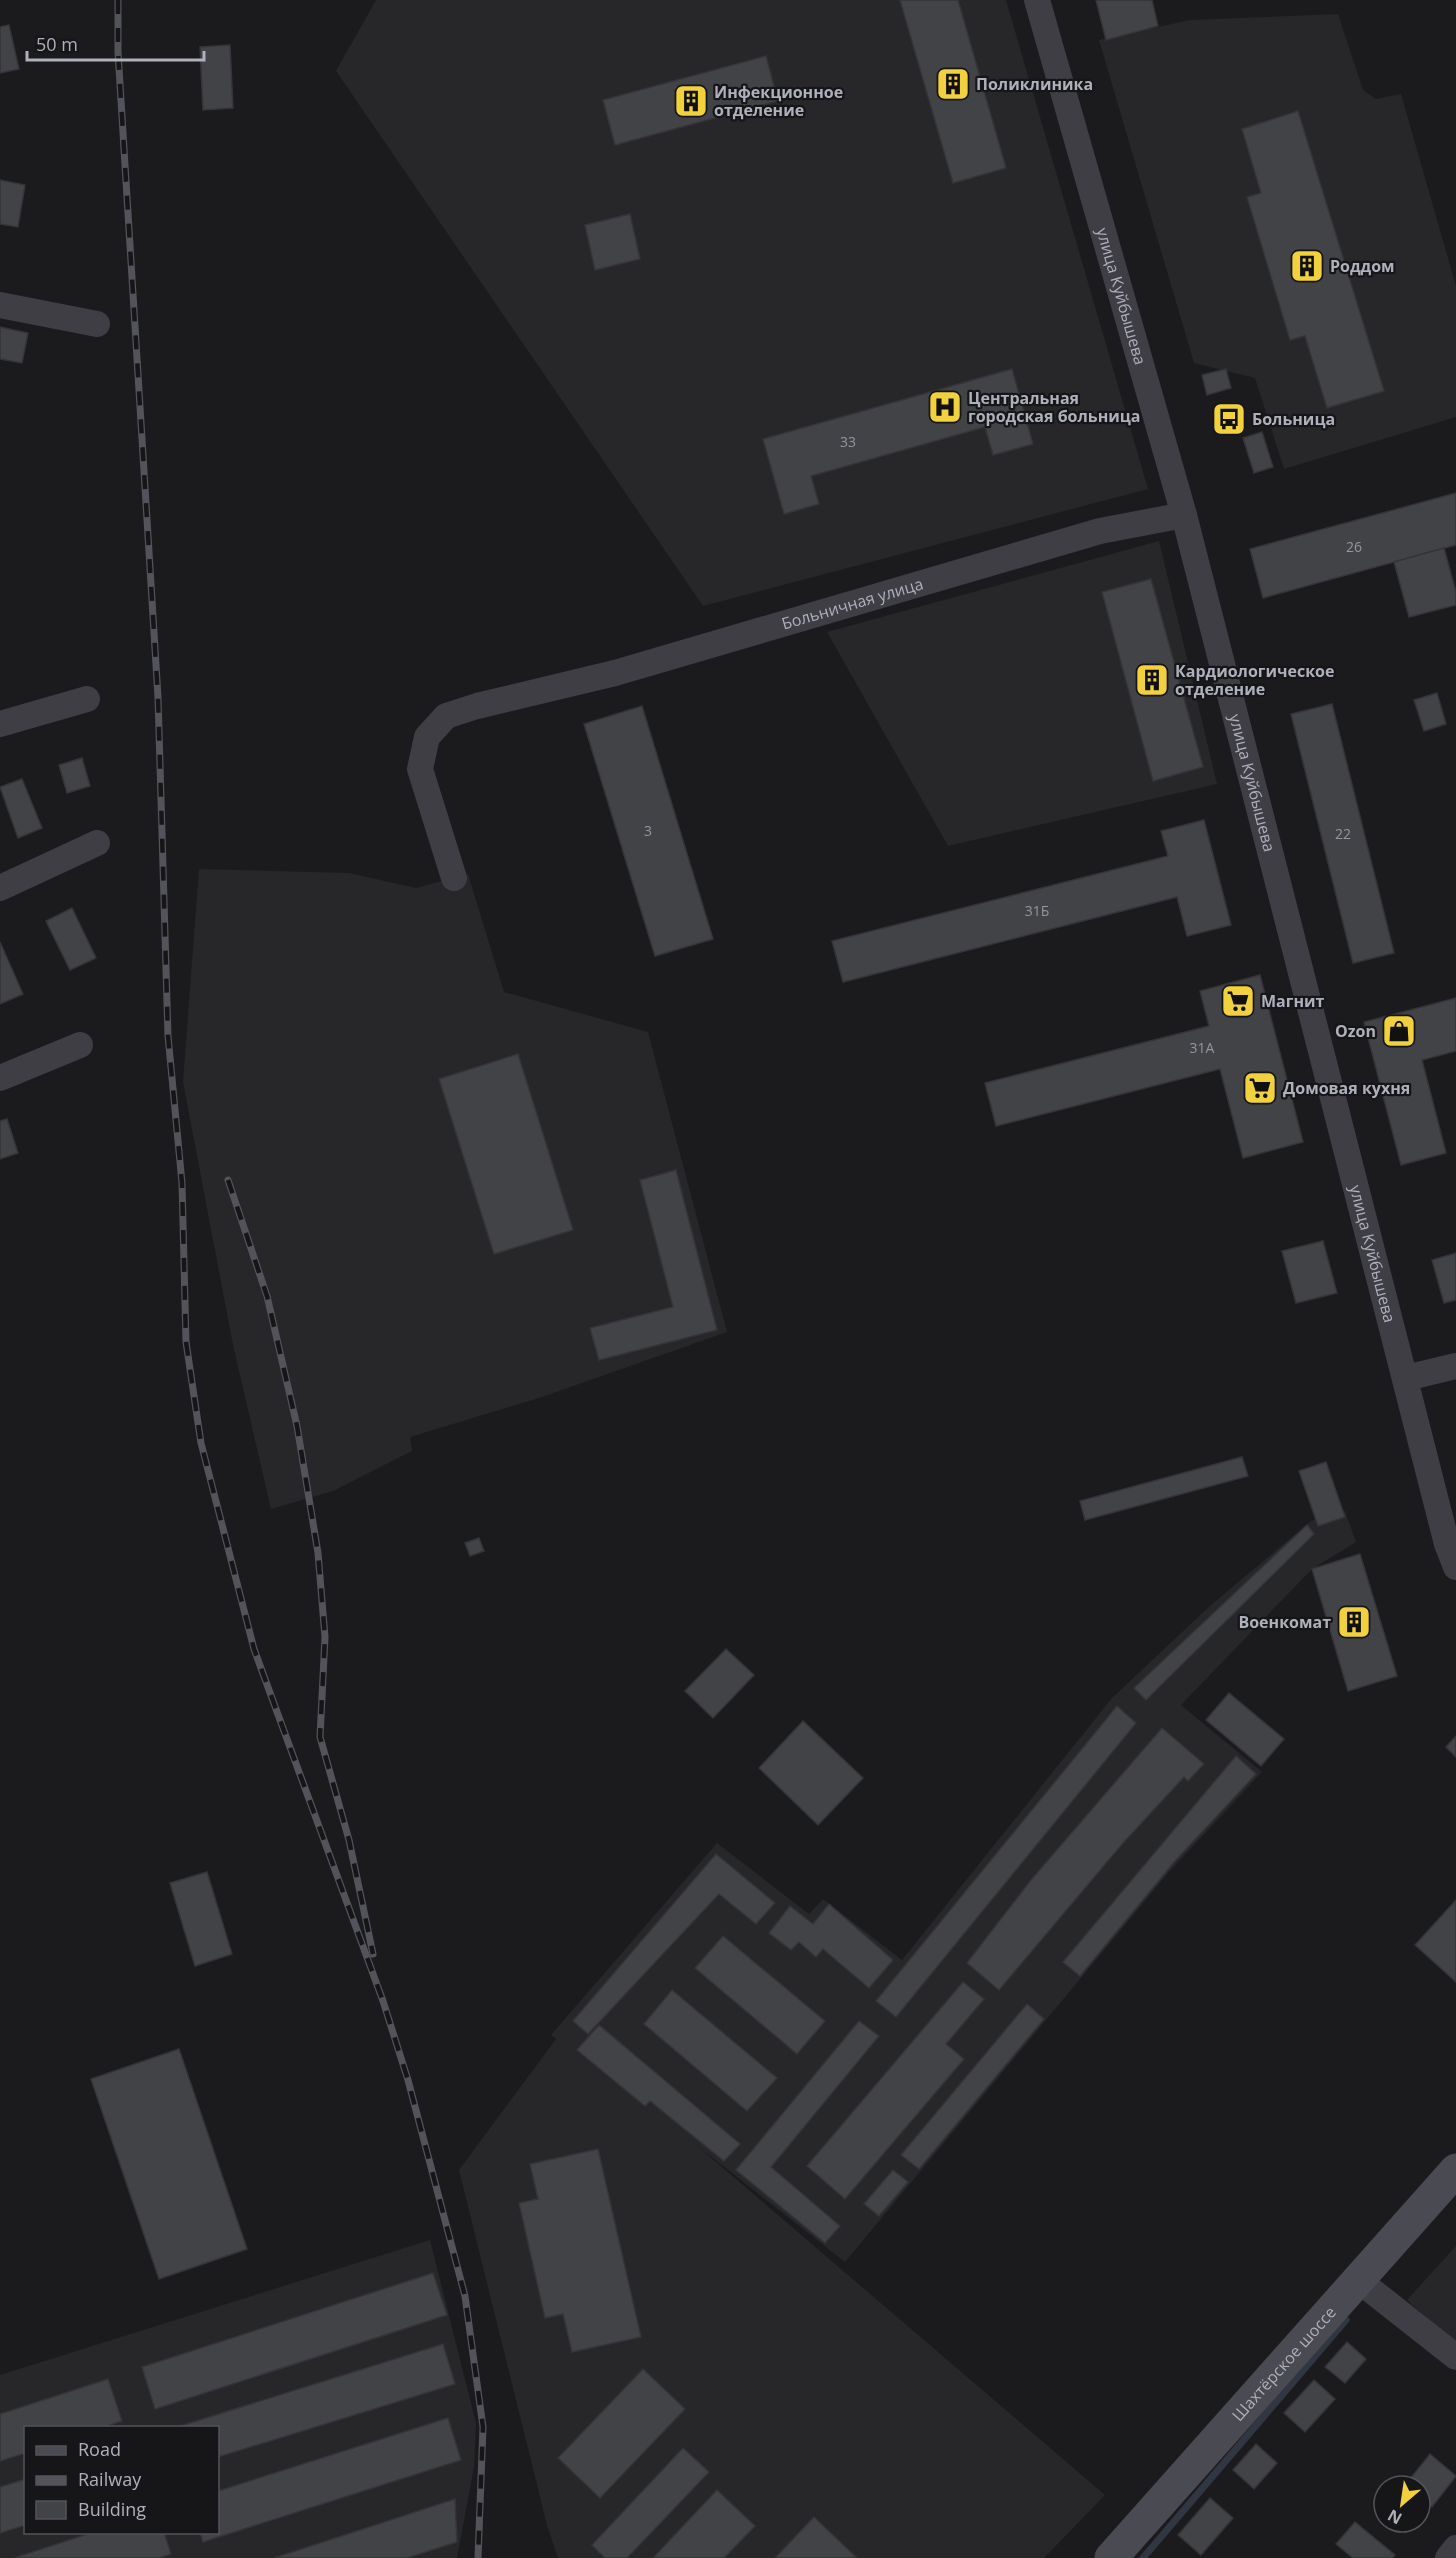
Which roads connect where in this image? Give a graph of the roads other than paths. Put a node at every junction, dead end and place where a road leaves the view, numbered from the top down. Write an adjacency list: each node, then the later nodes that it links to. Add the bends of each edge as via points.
1 (1037, 0): 4 (street, улица Куйбышева)
2 (0, 305): 3 (street)
3 (97, 324)
4 (1184, 515): 8 (street, Больничная улица, via 1100,531 615,673 446,716 427,737 420,769); 13 (street, улица Куйбышева)
5 (87, 699): 6 (street)
6 (0, 724)
7 (97, 843): 9 (street)
8 (454, 878)
9 (0, 888)
10 (80, 1045): 11 (street)
11 (0, 1078)
12 (1456, 1366): 13 (street)
13 (1406, 1378): 14 (street, улица Куйбышева)
14 (1456, 1567)
15 (1456, 2170): 16 (street, Шахтёрское шоссе)
16 (1357, 2279): 17 (street); 19 (street, Шахтёрское шоссе)
17 (1456, 2357)
18 (1456, 2548): 20 (street)
19 (1111, 2558)
20 (1448, 2558)

